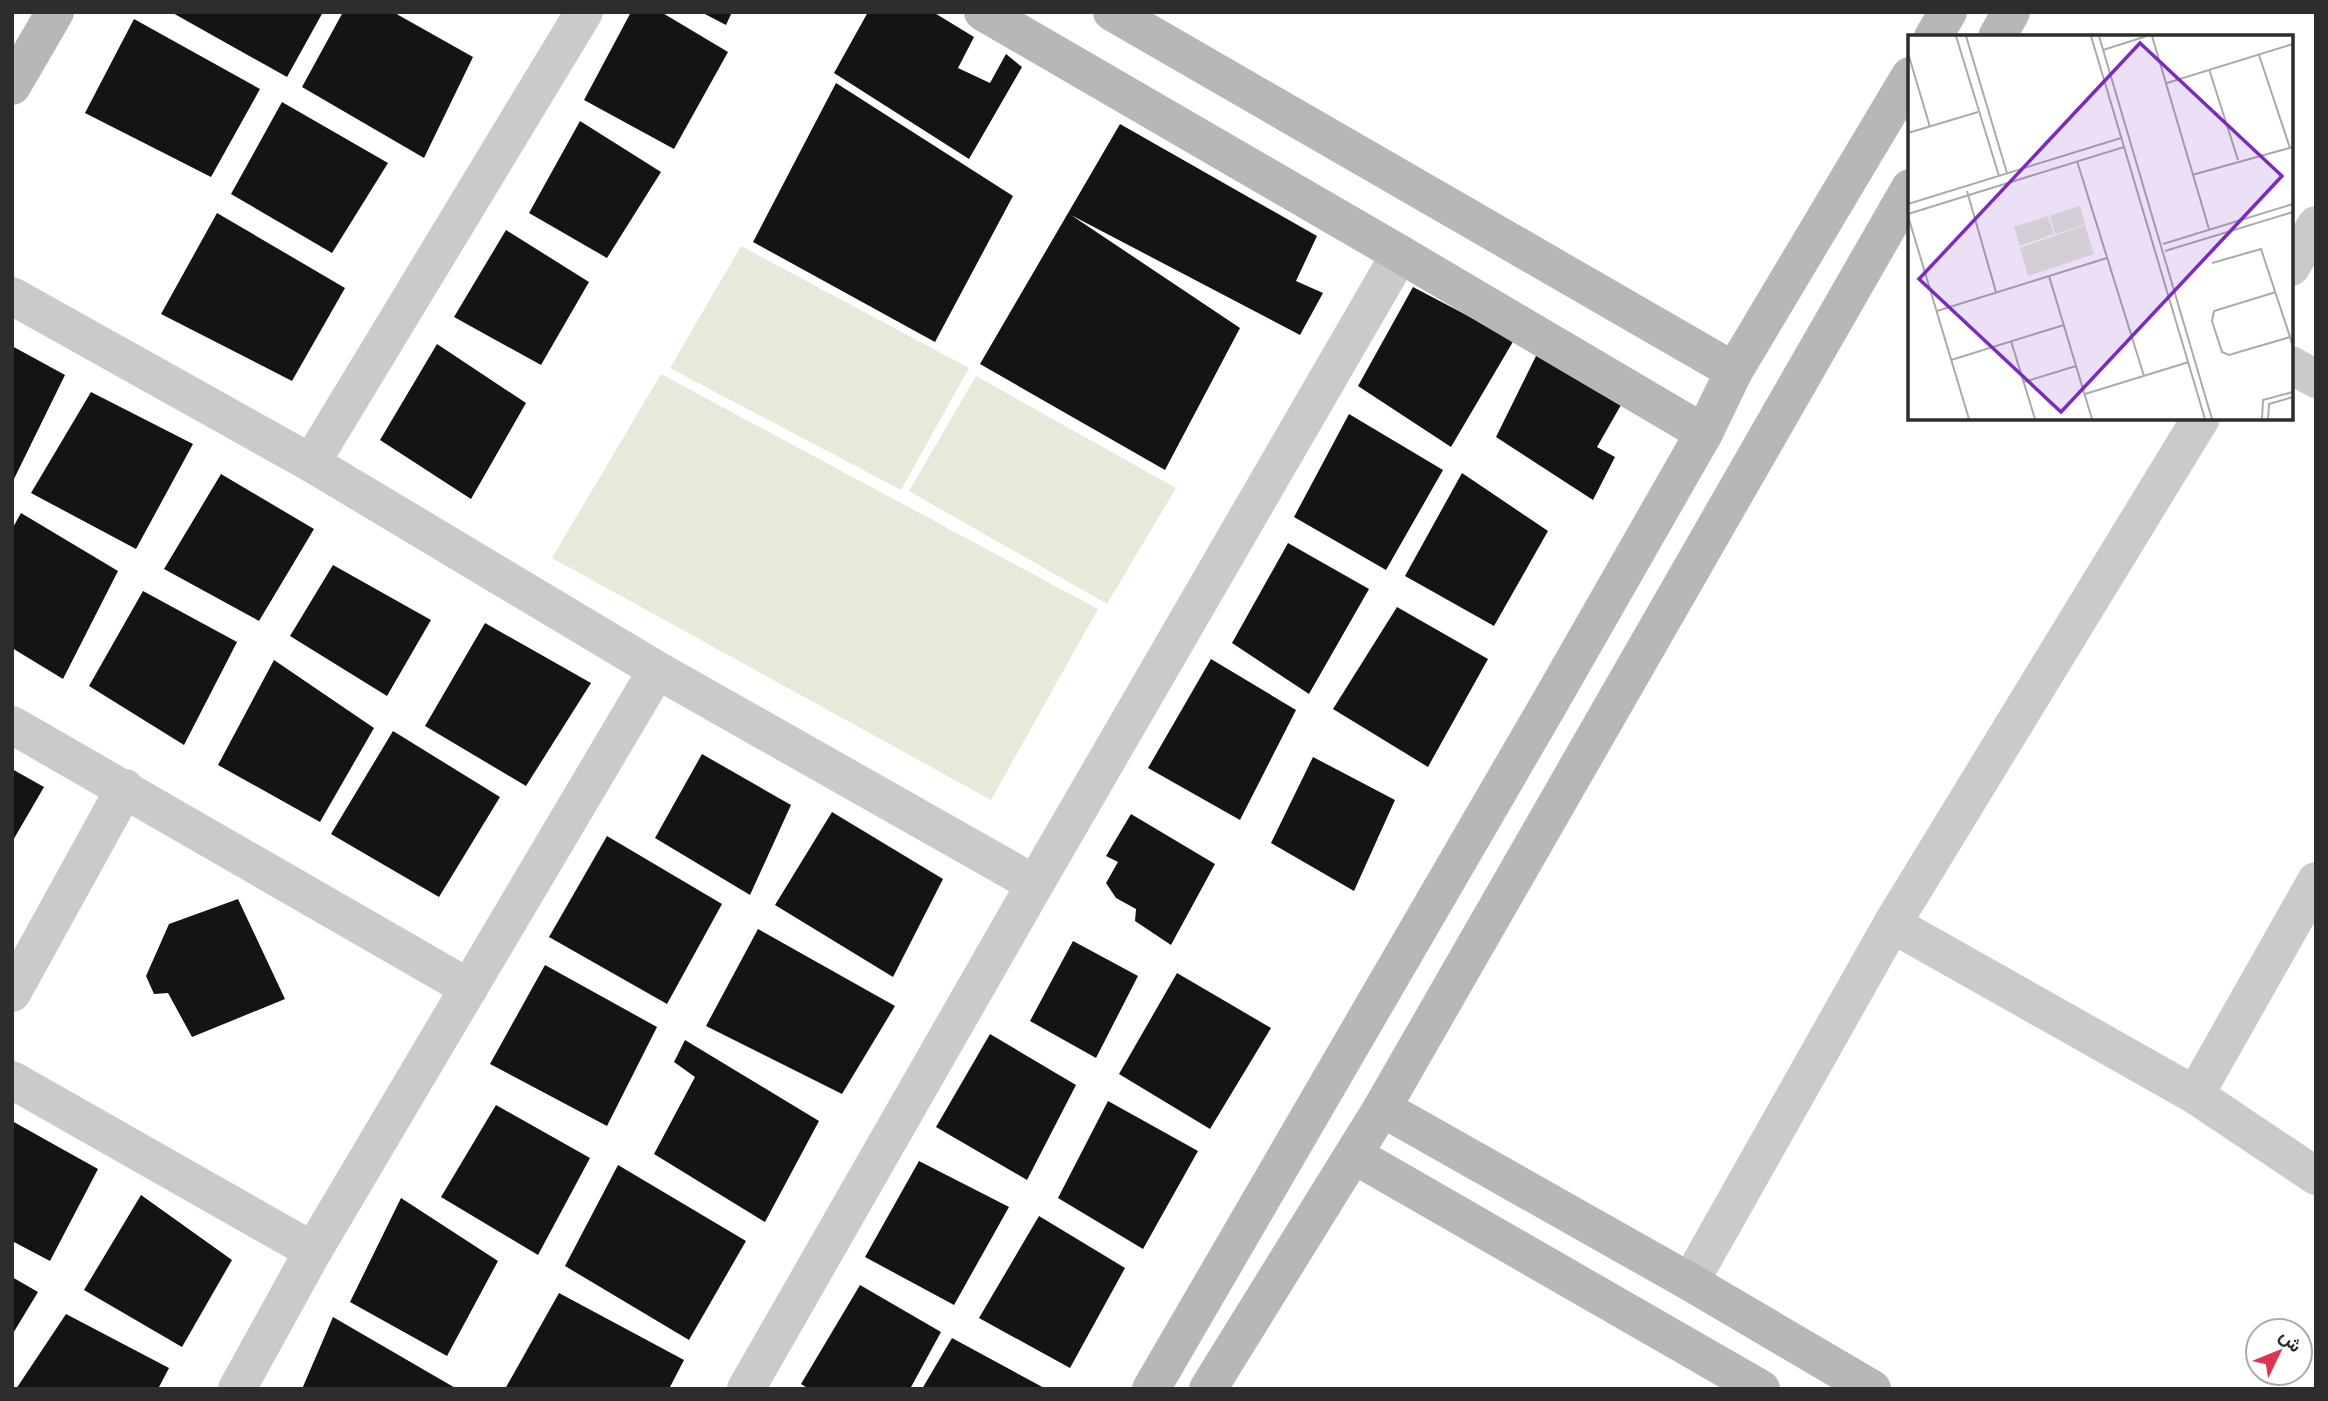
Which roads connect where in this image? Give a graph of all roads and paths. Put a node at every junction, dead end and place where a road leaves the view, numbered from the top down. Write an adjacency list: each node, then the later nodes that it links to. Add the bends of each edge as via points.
1 (55, 12): 10 (street)
2 (584, 12): 21 (street)
3 (983, 12): 13 (street)
4 (1112, 12): 17 (street)
5 (1948, 12): 7 (street)
6 (2011, 12): 8 (street)
7 (1934, 35)
8 (1998, 35)
9 (1908, 79): 17 (street)
10 (12, 86)
11 (1908, 191): 25 (street)
12 (2316, 225): 14 (street)
13 (1400, 254): 20 (street); 28 (street)
14 (2293, 264)
15 (12, 296): 21 (street)
16 (2293, 367): 18 (street)
17 (1734, 371): 20 (street)
18 (2316, 379)
19 (2200, 420): 29 (street)
20 (1704, 433): 23 (street)
21 (312, 463): 22 (street)
22 (657, 670): 28 (street); 30 (street)
23 (1549, 704): 25 (street); 41 (street)
24 (12, 725): 26 (street)
25 (1598, 732): 34 (street)
26 (125, 788): 30 (street); 31 (street)
27 (2316, 881): 33 (street)
28 (1035, 884): 40 (street)
29 (1892, 924): 33 (street); 38 (street)
30 (469, 988): 37 (street)
31 (12, 993)
32 (12, 1080): 37 (street)
33 (2195, 1095): 36 (street)
34 (1382, 1108): 35 (street); 38 (street)
35 (1354, 1155): 42 (street); 43 (street)
36 (2316, 1176)
37 (313, 1251): 39 (street)
38 (1690, 1282): 44 (street)
39 (237, 1389)
40 (747, 1389)
41 (1151, 1389)
42 (1208, 1389)
43 (1760, 1389)
44 (1872, 1389)

